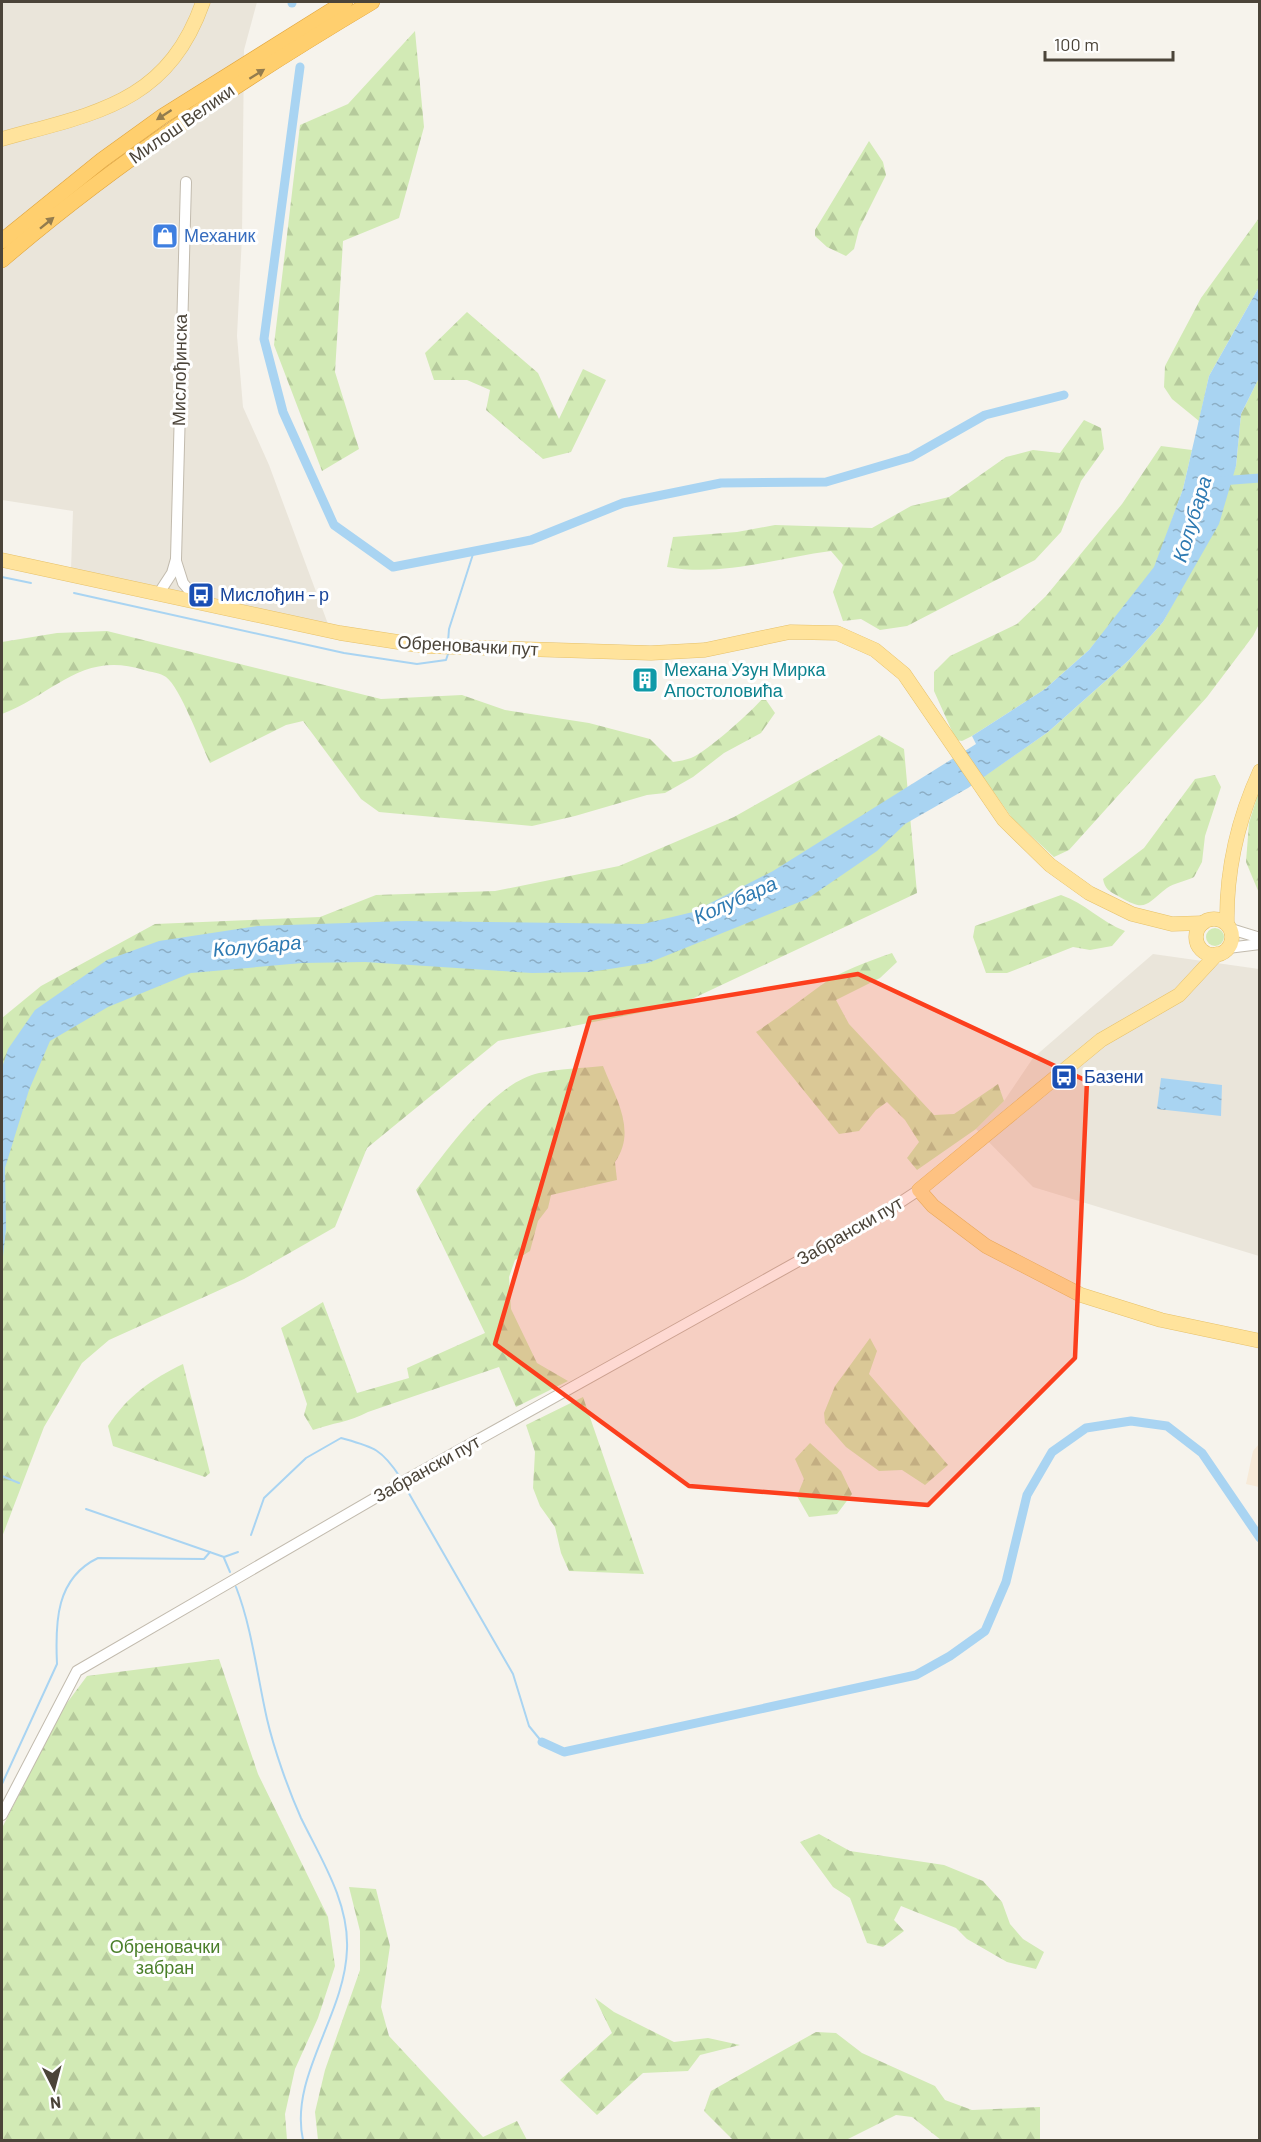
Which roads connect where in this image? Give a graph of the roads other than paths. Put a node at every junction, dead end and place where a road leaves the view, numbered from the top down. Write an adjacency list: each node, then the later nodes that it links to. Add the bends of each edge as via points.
1 (203, 2): 4 (main road, via 175,58 133,95 100,110)
2 (345, 2): 6 (highway, Милош Велики, one-way to 6, via 163,116)
3 (372, 2): 7 (highway, Милош Велики, one-way to 3, via 64,209 204,107)
4 (2, 139)
5 (186, 182): 8 (street, Мислођинска)
6 (2, 241)
7 (2, 260)
8 (176, 559): 10 (street, Мислођинска); 11 (street, Мислођинска, via 183,583)
9 (2, 560): 10 (main road, Обреновачки пут)
10 (159, 593): 11 (main road, Обреновачки пут)
11 (199, 602): 14 (main road, Обреновачки пут, via 340,633 448,647 682,652 790,632 828,631 847,636 884,656 904,674 995,808 1026,844 1099,899)
12 (1260, 771): 13 (main road, via 1239,829)
13 (1228, 883): 15 (main road); 16 (main road)
14 (1146, 919): 15 (main road, via 1176,925); 19 (main road)
15 (1206, 921): 16 (main road, via 1220,920); 19 (main road, via 1198,929)
16 (1229, 926): 17 (street); 20 (main road, via 1232,939)
17 (1260, 938)
18 (1260, 944): 20 (street)
19 (1199, 945): 20 (main road); 21 (main road)
20 (1223, 951): 21 (main road)
21 (1188, 987): 22 (main road, via 1170,1002 1101,1040)
22 (919, 1190): 23 (main road, via 933,1206 986,1246 1082,1295 1161,1320); 24 (street, Забрански пут, via 76,1671)
23 (1260, 1341)
24 (2, 1815)

